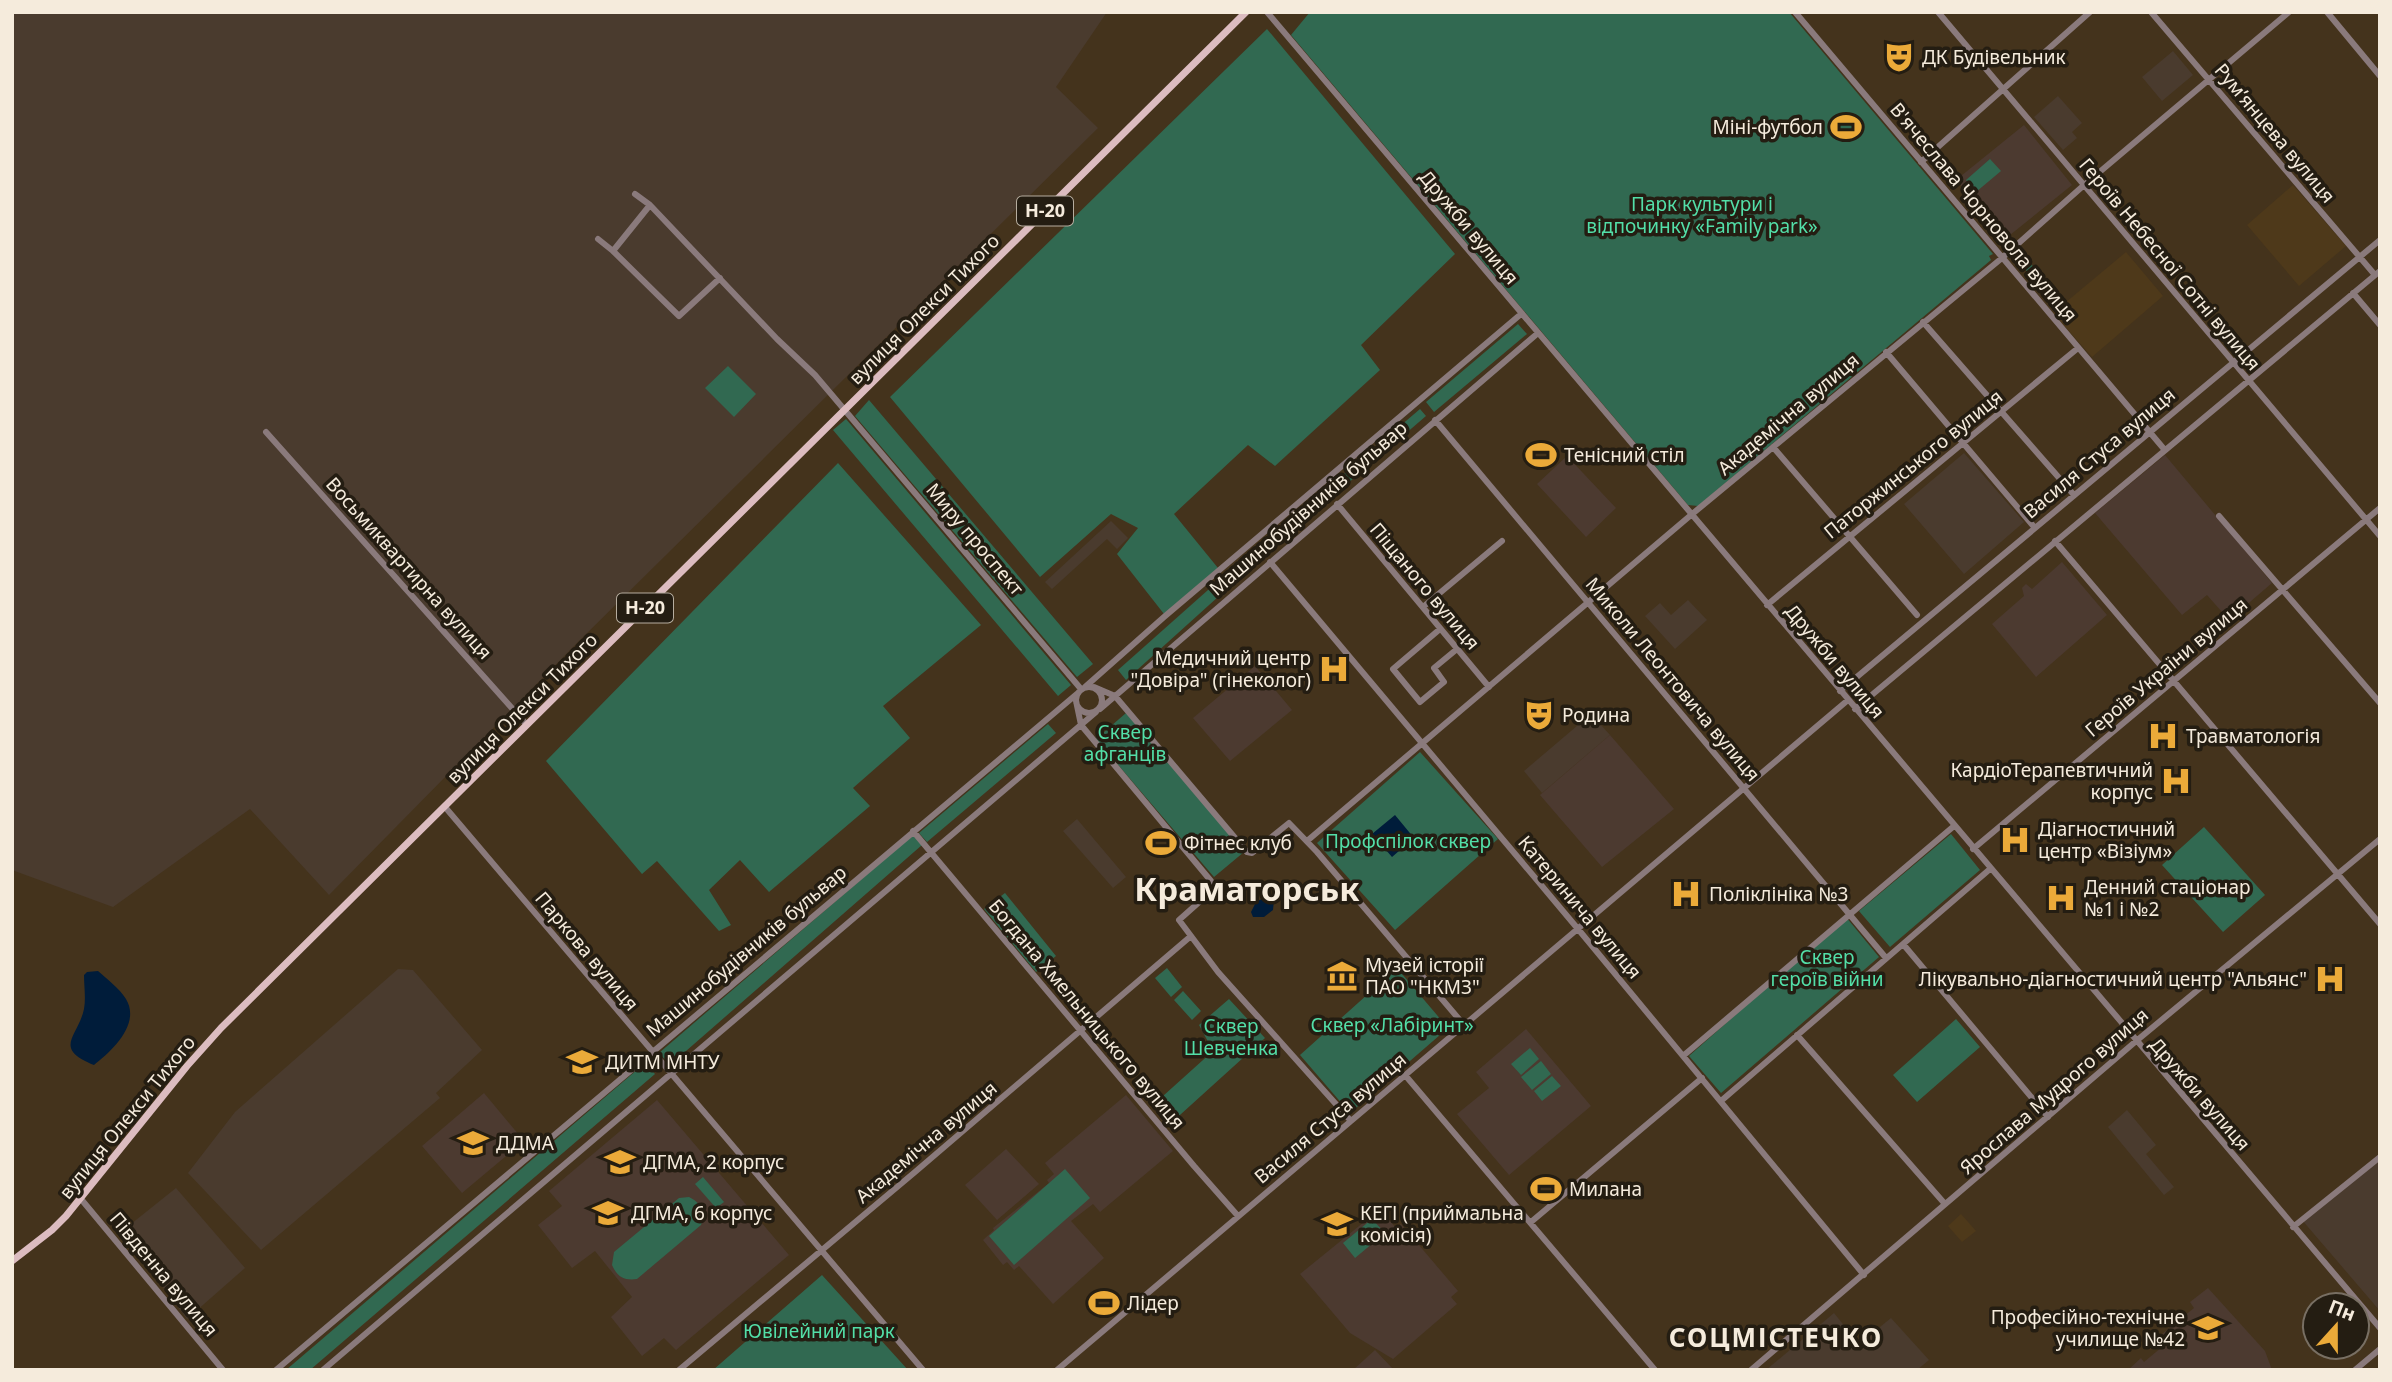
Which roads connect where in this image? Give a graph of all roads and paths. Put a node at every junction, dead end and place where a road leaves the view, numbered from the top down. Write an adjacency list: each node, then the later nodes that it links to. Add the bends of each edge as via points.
1 (1246, 12): 33 (main road, вулиця Олекси Тихого / Н-20)
2 (1266, 12): 25 (street, Дружби вулиця)
3 (1807, 12): 9 (street)
4 (1938, 12): 12 (street, Героїв Небесної Сотні вулиця)
5 (2090, 12): 12 (street)
6 (2151, 12): 11 (street, Рум’янцева вулиця)
7 (2289, 12): 11 (street, Академічна вулиця)
8 (2327, 12): 10 (street)
9 (1797, 15): 13 (street, В'ячеслава Чорновола вулиця)
10 (2380, 76)
11 (2209, 80): 14 (street, Академічна вулиця); 20 (street, Рум’янцева вулиця)
12 (2001, 89): 13 (street); 14 (street, Героїв Небесної Сотні вулиця)
13 (1921, 162): 21 (street, В'ячеслава Чорновола вулиця)
14 (2083, 186): 21 (street, Академічна вулиця); 31 (street, Героїв Небесної Сотні вулиця)
15 (635, 194): 16 (street, Миру проспект)
16 (650, 205): 19 (street); 23 (street, Миру проспект)
17 (598, 239): 19 (street)
18 (2380, 240): 20 (street, Василя Стуса вулиця)
19 (613, 251): 23 (street, via 679,316)
20 (2360, 257): 22 (street, Рум’янцева вулиця); 31 (street, Василя Стуса вулиця)
21 (2002, 258): 26 (street, Академічна вулиця); 29 (street, В'ячеслава Чорновола вулиця)
22 (2377, 273): 24 (street, Василя Стуса вулиця)
23 (720, 278): 33 (street, Миру проспект)
24 (2353, 293): 27 (street); 32 (street, Василя Стуса вулиця)
25 (1521, 314): 28 (street, Дружби вулиця); 63 (street, Машинобудівників бульвар)
26 (1923, 322): 30 (street, Академічна вулиця); 34 (street)
27 (2380, 325)
28 (1538, 333): 35 (street, Машинобудівників бульвар); 44 (street, Дружби вулиця)
29 (2078, 348): 34 (street, Паторжинського вулиця); 37 (street, В'ячеслава Чорновола вулиця)
30 (1886, 352): 38 (street); 39 (street, Академічна вулиця)
31 (2233, 362): 32 (street, Героїв Небесної Сотні вулиця); 37 (street, Василя Стуса вулиця)
32 (2249, 380): 40 (street, Василя Стуса вулиця); 46 (street, Героїв Небесної Сотні вулиця)
33 (845, 410): 63 (street, Миру проспект); 71 (main road, вулиця Олекси Тихого / Н-20)
34 (2001, 412): 38 (street, Паторжинського вулиця); 41 (street)
35 (1435, 420): 42 (street, Машинобудівників бульвар); 54 (street, Миколи Леонтовича вулиця)
36 (266, 432): 71 (street, Восьмиквартирна вулиця)
37 (2149, 432): 40 (street, В'ячеслава Чорновола вулиця); 41 (street, Василя Стуса вулиця)
38 (1964, 443): 47 (street); 48 (street, Паторжинського вулиця)
39 (1773, 447): 44 (street, Академічна вулиця); 48 (street)
40 (2164, 449): 51 (street, Василя Стуса вулиця)
41 (2074, 495): 47 (street, Василя Стуса вулиця)
42 (1337, 504): 52 (street, Машинобудівників бульвар); 56 (street, Піщаного вулиця)
43 (2380, 508): 46 (street, Героїв України вулиця)
44 (1691, 515): 54 (street, Академічна вулиця); 55 (street, Дружби вулиця)
45 (2219, 516): 53 (street)
46 (2366, 520): 49 (street, Героїв Небесної Сотні вулиця); 53 (street, Героїв України вулиця)
47 (2035, 528): 64 (street, Василя Стуса вулиця)
48 (1850, 536): 55 (street, Паторжинського вулиця); 57 (street)
49 (2380, 536)
50 (1502, 541): 56 (street)
51 (2055, 541): 60 (street); 69 (street, Василя Стуса вулиця)
52 (1269, 562): 65 (street, Машинобудівників бульвар); 73 (street, Катеринича вулиця)
53 (2281, 590): 60 (street, Героїв України вулиця); 68 (street)
54 (1589, 604): 62 (street, Академічна вулиця); 74 (street, Миколи Леонтовича вулиця)
55 (1767, 605): 64 (street, Дружби вулиця)
56 (1423, 607): 58 (street, Піщаного вулиця)
57 (1917, 615)
58 (1440, 628): 59 (street, Піщаного вулиця); 59 (street, via 1393,669 1420,702 1444,682 1434,668)
59 (1457, 649): 62 (street, Піщаного вулиця)
60 (2172, 682): 80 (street, Героїв України вулиця); 83 (street)
61 (1094, 687): 63 (street); 65 (street); 70 (street, via 1102,696)
62 (1489, 687): 73 (street, Академічна вулиця)
63 (1081, 690): 67 (street); 77 (street, Машинобудівників бульвар)
64 (1840, 691): 66 (street, Дружби вулиця)
65 (1115, 696): 70 (street, Машинобудівників бульвар); 79 (street, via 1247,852 1252,853 1289,823)
66 (1848, 700): 69 (street, Дружби вулиця); 74 (street, Василя Стуса вулиця)
67 (1076, 701): 70 (street, via 1083,712); 72 (street)
68 (2380, 703)
69 (1855, 709): 76 (street, Дружби вулиця)
70 (1098, 710): 72 (street, Машинобудівників бульвар)
71 (527, 725): 75 (main road, вулиця Олекси Тихого / Н-20)
72 (1081, 725): 81 (street, Машинобудівників бульвар); 87 (street, via 1211,881 1206,895 1179,920)
73 (1422, 744): 79 (street, Академічна вулиця); 86 (street, Катеринича вулиця)
74 (1744, 788): 84 (street, Миколи Леонтовича вулиця); 86 (street, Василя Стуса вулиця)
75 (445, 807): 94 (street, Паркова вулиця); 103 (main road, вулиця Олекси Тихого / Н-20, via 207,1042)
76 (1954, 826): 80 (street, Дружби вулиця); 84 (street)
77 (913, 831): 81 (street, Богдана Хмельницького вулиця); 94 (street, Машинобудівників бульвар)
78 (2380, 839): 83 (street, Ярослава Мудрого вулиця)
79 (1307, 841): 90 (street)
80 (1973, 849): 82 (street, Дружби вулиця)
81 (931, 852): 91 (street, Богдана Хмельницького вулиця); 96 (street, Машинобудівників бульвар)
82 (1990, 869): 88 (street); 93 (street, Дружби вулиця)
83 (2337, 875): 85 (street); 93 (street, Ярослава Мудрого вулиця)
84 (1849, 914): 89 (street, Миколи Леонтовича вулиця); 95 (street)
85 (2380, 924)
86 (1578, 929): 90 (street, Василя Стуса вулиця); 95 (street, Катеринича вулиця)
87 (1191, 936): 91 (street, Академічна вулиця); 101 (street)
88 (1903, 944): 89 (street); 100 (street)
89 (1886, 958): 92 (street)
90 (1464, 1025): 97 (street, Василя Стуса вулиця)
91 (1080, 1031): 105 (street, Богдана Хмельницького вулиця); 108 (street, Академічна вулиця)
92 (1797, 1035): 99 (street); 104 (street)
93 (2135, 1042): 100 (street, Ярослава Мудрого вулиця); 107 (street, Дружби вулиця)
94 (651, 1051): 96 (street, Паркова вулиця); 114 (street, Машинобудівників бульвар)
95 (1683, 1056): 98 (street, Катеринича вулиця)
96 (671, 1074): 108 (street, Паркова вулиця); 115 (street, Машинобудівників бульвар)
97 (1405, 1075): 101 (street, Василя Стуса вулиця); 106 (street)
98 (1702, 1078): 99 (street, Катеринича вулиця); 106 (street)
99 (1721, 1101): 110 (street, Катеринича вулиця)
100 (2048, 1117): 104 (street, Ярослава Мудрого вулиця)
101 (1351, 1121): 105 (street, Василя Стуса вулиця)
102 (2380, 1157): 107 (street)
103 (81, 1199): 109 (main road, вулиця Олекси Тихого / Н-20, via 52,1230); 113 (street, Південна вулиця)
104 (1945, 1205): 110 (street, Ярослава Мудрого вулиця)
105 (1238, 1216): 118 (street, Василя Стуса вулиця)
106 (1531, 1222): 119 (street)
107 (2293, 1227): 111 (street, Дружби вулиця)
108 (822, 1251): 116 (street, Академічна вулиця); 117 (street, Паркова вулиця)
109 (12, 1261)
110 (1864, 1275): 120 (street, Ярослава Мудрого вулиця)
111 (2380, 1328)
112 (2380, 1349): 121 (street)
113 (223, 1370)
114 (276, 1370)
115 (323, 1370)
116 (679, 1370)
117 (923, 1370)
118 (1057, 1370)
119 (1655, 1370)
120 (1751, 1370)
121 (2355, 1370)

